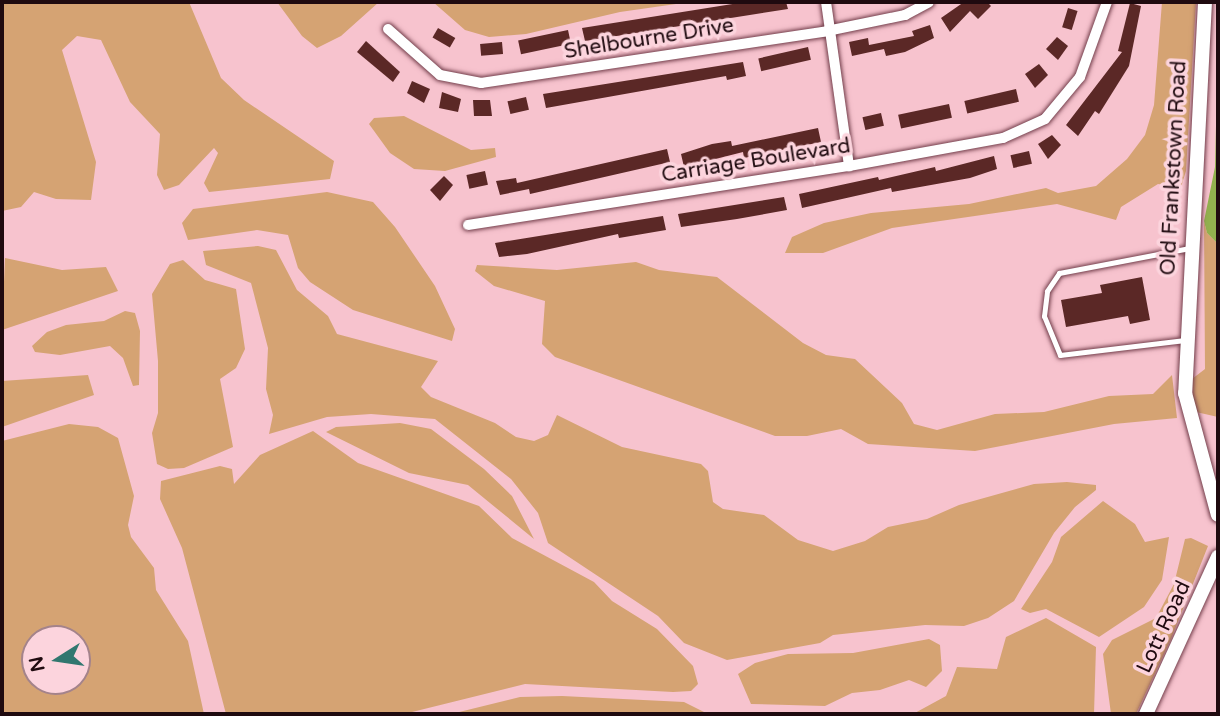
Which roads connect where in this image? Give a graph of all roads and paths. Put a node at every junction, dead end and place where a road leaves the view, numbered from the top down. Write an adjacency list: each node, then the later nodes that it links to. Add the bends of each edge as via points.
1 (826, 2): 6 (street)
2 (929, 2): 6 (street, Shelbourne Drive, via 905,15)
3 (1107, 2): 7 (street, Carriage Boulevard, via 1080,77 1045,119 1003,138)
4 (1205, 2): 9 (street, Old Frankstown Road)
5 (388, 29): 6 (street, Shelbourne Drive, via 440,75 481,83)
6 (827, 32): 7 (street)
7 (849, 166): 8 (street, Carriage Boulevard)
8 (468, 225)
9 (1190, 248): 10 (street, Old Frankstown Road); 10 (lane, via 1059,273 1047,291 1044,316 1060,355)
10 (1185, 338): 11 (street, via 1190,422)
11 (1218, 515)
12 (1218, 556): 13 (street, Lott Road)
13 (1146, 714)

